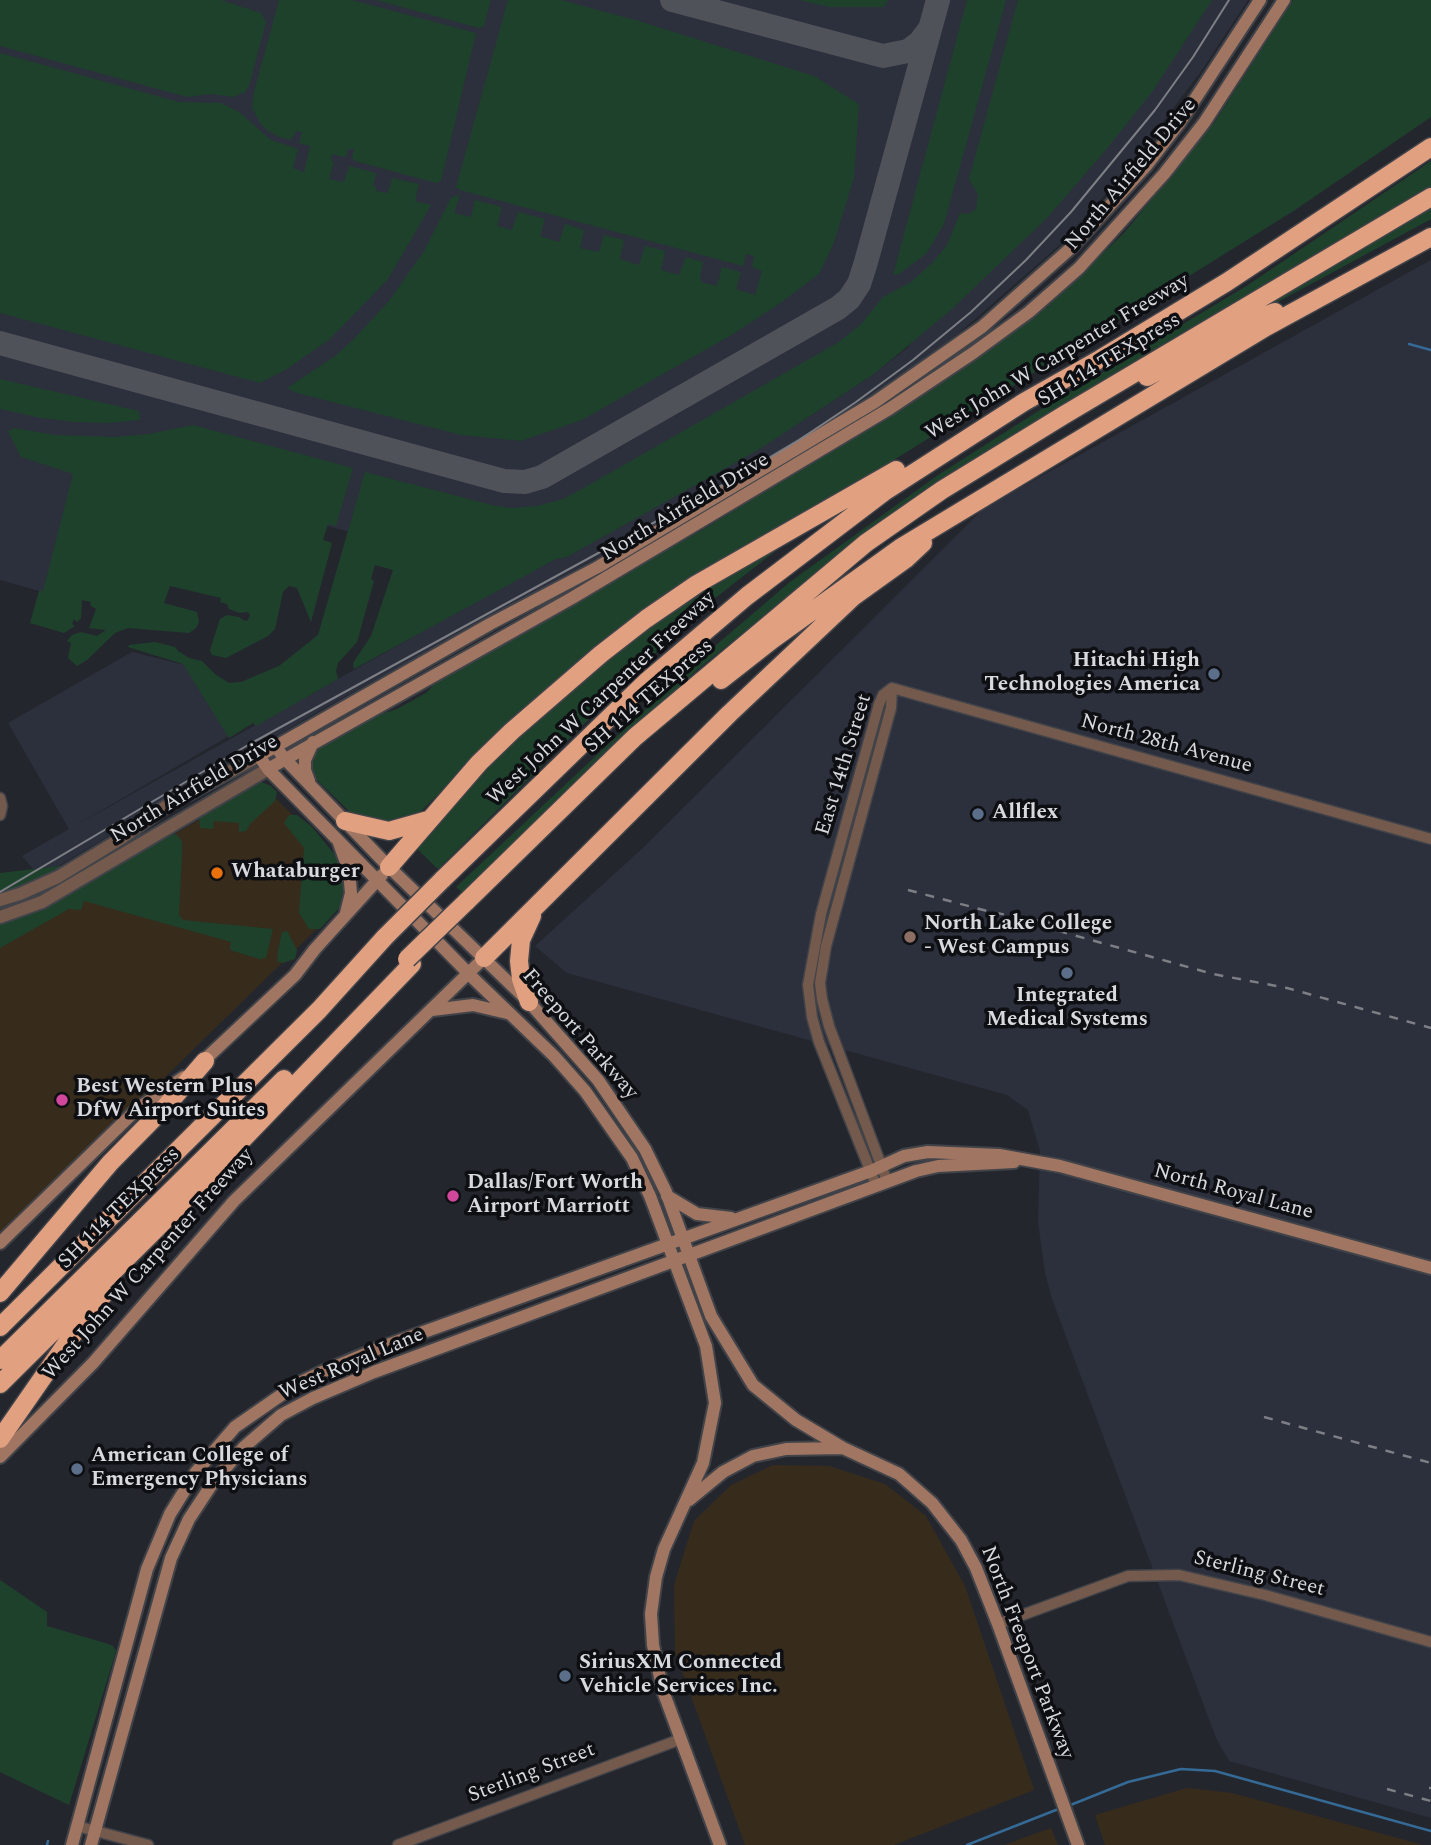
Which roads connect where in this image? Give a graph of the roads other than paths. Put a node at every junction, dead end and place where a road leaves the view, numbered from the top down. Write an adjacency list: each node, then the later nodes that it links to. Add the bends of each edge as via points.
1 (1260, 0): 3 (main road, North Airfield Drive)
2 (1284, 0): 4 (main road, North Airfield Drive)
3 (1222, 60): 4 (main road); 14 (main road, North Airfield Drive, via 1181,122 1109,209 982,327 875,402 621,553)
4 (1238, 72): 13 (main road, North Airfield Drive, via 1164,174 1079,268 973,353 890,409 572,598)
5 (1431, 147): 9 (highway, West John W Carpenter Freeway, via 1227,282)
6 (1431, 197): 10 (highway, SH 114 TEXpress)
7 (1431, 237): 8 (highway, West John W Carpenter Freeway)
8 (1340, 287): 10 (highway, via 1256,319 1076,413); 11 (highway, West John W Carpenter Freeway)
9 (1024, 402): 21 (highway, via 993,408 646,619 512,730); 53 (highway, West John W Carpenter Freeway, bridge, via 884,492 747,596 648,680 442,880 319,1010)
10 (1064, 415): 28 (highway, SH 114 TEXpress, via 942,489 866,543 635,737)
11 (951, 517): 27 (highway, via 830,618); 28 (highway, West John W Carpenter Freeway, via 782,632 678,715)
12 (891, 688): 24 (street, North 28th Avenue); 41 (street, East 14th Street, via 891,708 820,983 829,1026); 41 (street, East 14th Street, via 879,704 821,914 808,985 819,1042)
13 (313, 742): 16 (main road, North Airfield Drive); 18 (main road, via 305,761)
14 (276, 747): 15 (main road, North Airfield Drive); 16 (main road, Freeport Parkway)
15 (259, 756): 17 (main road, Freeport Parkway); 26 (street, North Airfield Drive, via 165,807 58,877)
16 (284, 758): 17 (main road, North Airfield Drive); 18 (main road, Freeport Parkway)
17 (268, 769): 23 (main road, Freeport Parkway); 29 (street, North Airfield Drive, via 42,902)
18 (312, 788): 22 (main road, Freeport Parkway)
19 (0, 798): 20 (street)
20 (0, 815)
21 (428, 820): 22 (highway, via 389,831); 25 (highway)
22 (345, 821): 25 (main road, Freeport Parkway)
23 (338, 839): 25 (main road, Freeport Parkway); 30 (main road, via 349,871 351,893)
24 (1431, 839)
25 (384, 874): 30 (main road); 31 (main road, Freeport Parkway); 33 (main road, Freeport Parkway)
26 (0, 900)
27 (538, 903): 31 (highway); 34 (highway, via 521,940 519,961)
28 (468, 904): 32 (highway, West John W Carpenter Freeway)
29 (0, 916)
30 (345, 916): 37 (main road, via 295,975)
31 (484, 958): 33 (main road, West John W Carpenter Freeway); 34 (main road, Freeport Parkway)
32 (409, 962): 45 (highway, West John W Carpenter Freeway); 56 (highway, SH 114 TEXpress)
33 (469, 974): 35 (main road, West John W Carpenter Freeway); 36 (main road, Freeport Parkway)
34 (529, 1002): 38 (main road, Freeport Parkway)
35 (432, 1010): 36 (main road, via 472,1005); 61 (main road, West John W Carpenter Freeway, via 233,1201 93,1363)
36 (509, 1014): 39 (main road, Freeport Parkway)
37 (205, 1061): 47 (main road, via 137,1109); 52 (highway, via 92,1183)
38 (591, 1072): 39 (main road); 43 (main road, Freeport Parkway, via 624,1115)
39 (578, 1083): 48 (main road, Freeport Parkway, via 632,1158)
40 (1024, 1161): 41 (main road, North Royal Lane, via 999,1155 928,1152 904,1156); 42 (main road, North Royal Lane, via 938,1166); 51 (main road, North Royal Lane, via 1060,1166)
41 (877, 1169): 42 (street, East 14th Street); 44 (main road, North Royal Lane)
42 (882, 1183): 49 (main road, West Royal Lane)
43 (667, 1195): 44 (main road, via 697,1214); 46 (main road, Freeport Parkway)
44 (738, 1218): 46 (main road, North Royal Lane)
45 (163, 1222): 57 (highway, West John W Carpenter Freeway); 58 (highway, via 155,1244 98,1300)
46 (683, 1239): 48 (main road, West Royal Lane); 49 (main road, Freeport Parkway)
47 (0, 1243)
48 (669, 1245): 50 (main road, Freeport Parkway); 54 (main road, West Royal Lane)
49 (689, 1256): 50 (main road, West Royal Lane); 60 (main road, Freeport Parkway, via 711,1316 753,1385 796,1420)
50 (675, 1261): 55 (main road, West Royal Lane); 63 (main road, Freeport Parkway, via 706,1346 715,1403 703,1463)
51 (1431, 1268)
52 (0, 1293)
53 (0, 1327)
54 (408, 1338): 55 (main road); 59 (main road, West Royal Lane, via 297,1384 235,1427)
55 (414, 1357): 62 (main road, West Royal Lane, via 341,1385 281,1415)
56 (0, 1360)
57 (0, 1384)
58 (0, 1439)
59 (216, 1447): 62 (main road); 66 (main road, West Royal Lane, via 161,1532)
60 (843, 1448): 63 (main road, via 786,1449 753,1456 723,1472); 64 (main road, North Freeport Parkway, via 899,1474 932,1503 961,1540)
61 (0, 1457)
62 (231, 1460): 67 (main road, West Royal Lane, via 189,1519 171,1558)
63 (686, 1502): 68 (main road, Freeport Parkway, via 664,1549 651,1614 659,1674)
64 (998, 1624): 65 (street, Sterling Street, via 1128,1576 1179,1575); 76 (main road, North Freeport Parkway)
65 (1431, 1642)
66 (127, 1644): 67 (main road); 69 (main road, West Royal Lane)
67 (145, 1649): 70 (main road, West Royal Lane)
68 (681, 1739): 74 (street, Sterling Street); 75 (main road)
69 (77, 1826): 70 (street); 71 (main road, West Royal Lane)
70 (95, 1830): 72 (main road, West Royal Lane); 73 (street)
71 (72, 1845)
72 (91, 1845)
73 (148, 1845)
74 (398, 1845)
75 (720, 1845)
76 (1078, 1845)

